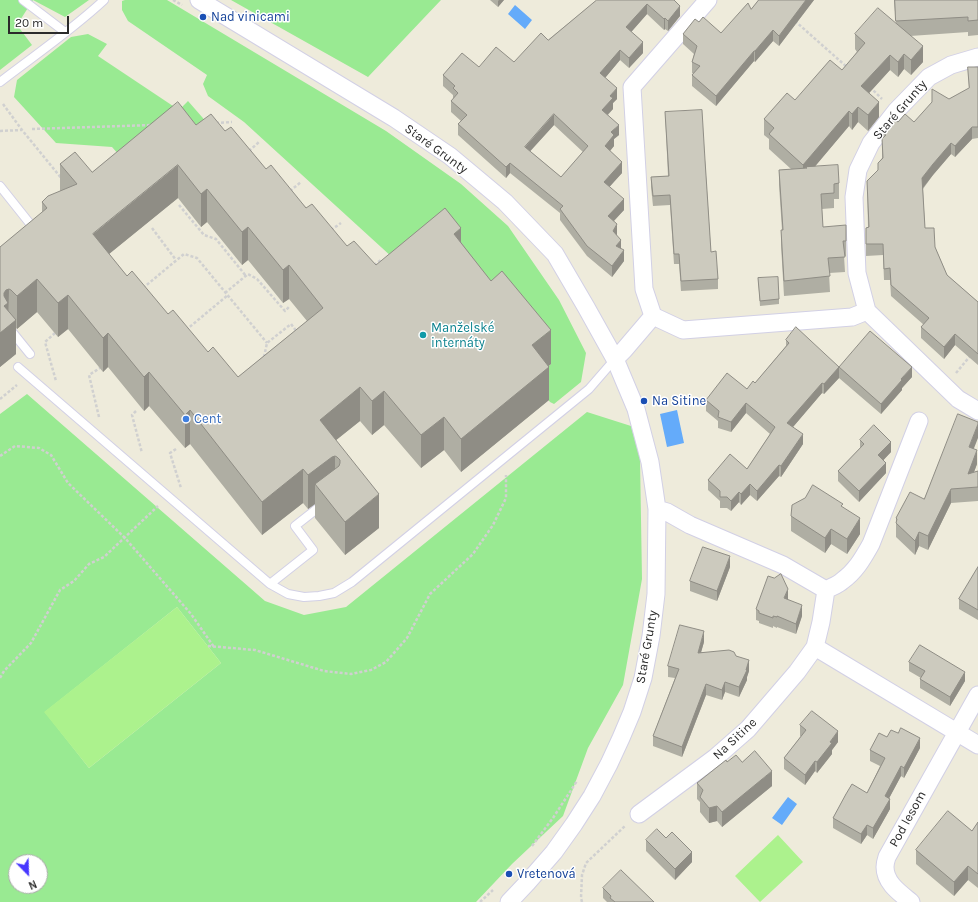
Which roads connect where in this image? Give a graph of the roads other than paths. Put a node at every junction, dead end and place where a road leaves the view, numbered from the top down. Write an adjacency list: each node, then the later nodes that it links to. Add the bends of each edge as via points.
1 (23, 0): 5 (lane)
2 (104, 0): 5 (lane)
3 (708, 0): 11 (street, via 632,87 644,289)
4 (192, 3): 14 (street, Staré Grunty, via 394,118 450,156 505,202 555,254)
5 (65, 32): 7 (lane)
6 (978, 57): 10 (street, Staré Grunty, via 951,65 929,77 896,111 871,143 858,170 854,197 857,273)
7 (0, 82)
8 (0, 186): 9 (lane)
9 (35, 230)
10 (867, 311): 11 (street, via 852,317 683,330); 16 (street, via 943,386)
11 (652, 316): 14 (street)
12 (9, 328): 13 (lane)
13 (30, 354)
14 (615, 359): 19 (street, Staré Grunty, via 636,409 650,462); 20 (lane, via 589,389 352,582 334,593 304,597 288,594)
15 (18, 367): 20 (lane)
16 (978, 411)
17 (919, 421): 21 (street, via 863,559 841,582)
18 (329, 499): 20 (lane, via 295,526 313,550)
19 (657, 508): 21 (street, via 783,566); 27 (street, Staré Grunty, via 656,594 651,636 643,678 632,712 609,764 574,824 554,852)
20 (270, 584)
21 (826, 590): 22 (street, Na Sitine)
22 (815, 647): 24 (street); 26 (street, Na Sitine, via 748,729 716,757)
23 (978, 695): 24 (street)
24 (957, 732): 25 (street); 28 (street, Pod lesom, via 887,857 885,868 888,878)
25 (978, 745)
26 (639, 814)
27 (509, 902)
28 (911, 902)

